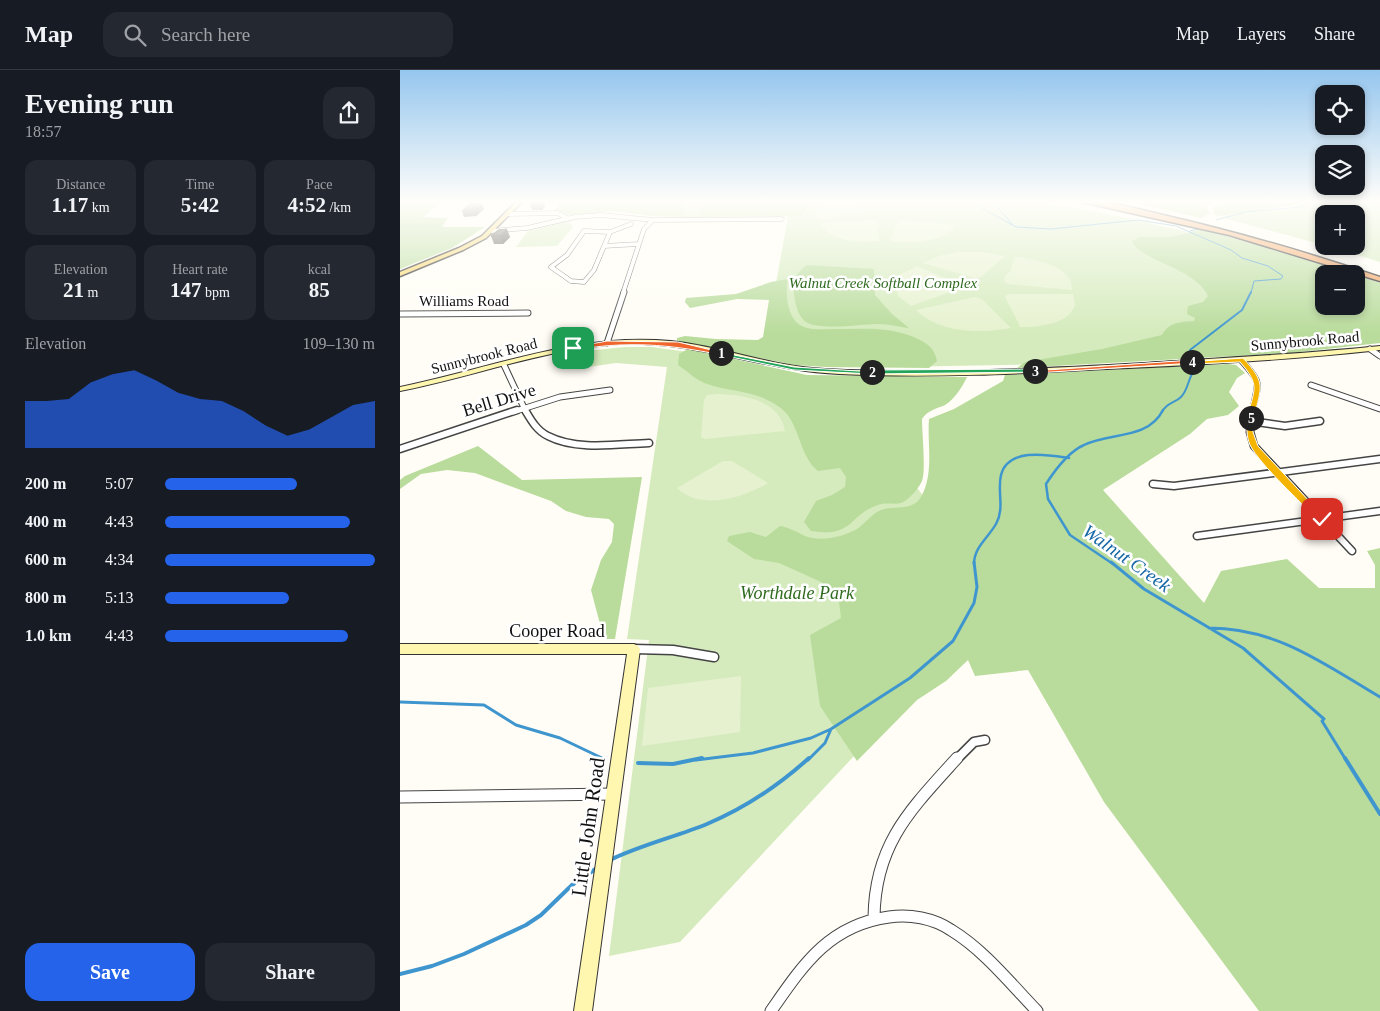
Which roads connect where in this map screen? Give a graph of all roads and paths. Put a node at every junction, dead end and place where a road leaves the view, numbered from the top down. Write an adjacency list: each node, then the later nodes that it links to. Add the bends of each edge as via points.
1 (638, 244): 13 (street)
2 (468, 245): 9 (main road)
3 (575, 245): 7 (street, via 567,256 551,267 571,281 584,282 594,270)
4 (622, 245): 7 (street)
5 (1273, 245): 10 (highway)
6 (1286, 245): 8 (highway)
7 (604, 246)
8 (1380, 273)
9 (400, 274)
10 (1380, 279)
11 (528, 313): 12 (street, Williams Road)
12 (400, 314)
13 (607, 343): 16 (main road, Sunnybrook Road, via 678,344 766,364 818,371 1020,372); 17 (main road, Sunnybrook Road)
14 (1376, 349): 15 (street); 16 (main road, Sunnybrook Road)
15 (1380, 356)
16 (1241, 360): 23 (street, via 1259,384)
17 (504, 365): 19 (main road, Sunnybrook Road); 21 (street)
18 (1312, 385): 22 (street)
19 (400, 389)
20 (610, 390): 21 (street, Bell Drive, via 560,397)
21 (525, 408): 25 (street, via 540,432 554,438 597,444); 26 (street, Bell Drive)
22 (1380, 409)
23 (1250, 421): 24 (street, via 1285,426); 28 (street, via 1254,446)
24 (1320, 421)
25 (649, 443)
26 (400, 449)
27 (1380, 459): 28 (street)
28 (1277, 473): 29 (street, via 1174,486); 31 (street)
29 (1153, 484)
30 (1380, 511): 31 (street)
31 (1322, 519): 32 (street); 33 (street)
32 (1197, 536)
33 (1352, 551)
34 (400, 649): 35 (main road, Cooper Road)
35 (634, 649): 36 (street, Cooper Road, via 673,650); 38 (main road, Little John Road)
36 (714, 657)
37 (985, 740): 40 (street, via 967,747 912,810 887,845 876,874 872,900)
38 (614, 794): 39 (street); 41 (main road, Little John Road)
39 (400, 797)
40 (874, 917): 42 (street, via 852,925 816,950); 43 (street, via 924,918 951,930 991,963)
41 (583, 1011)
42 (771, 1011)
43 (1037, 1011)

